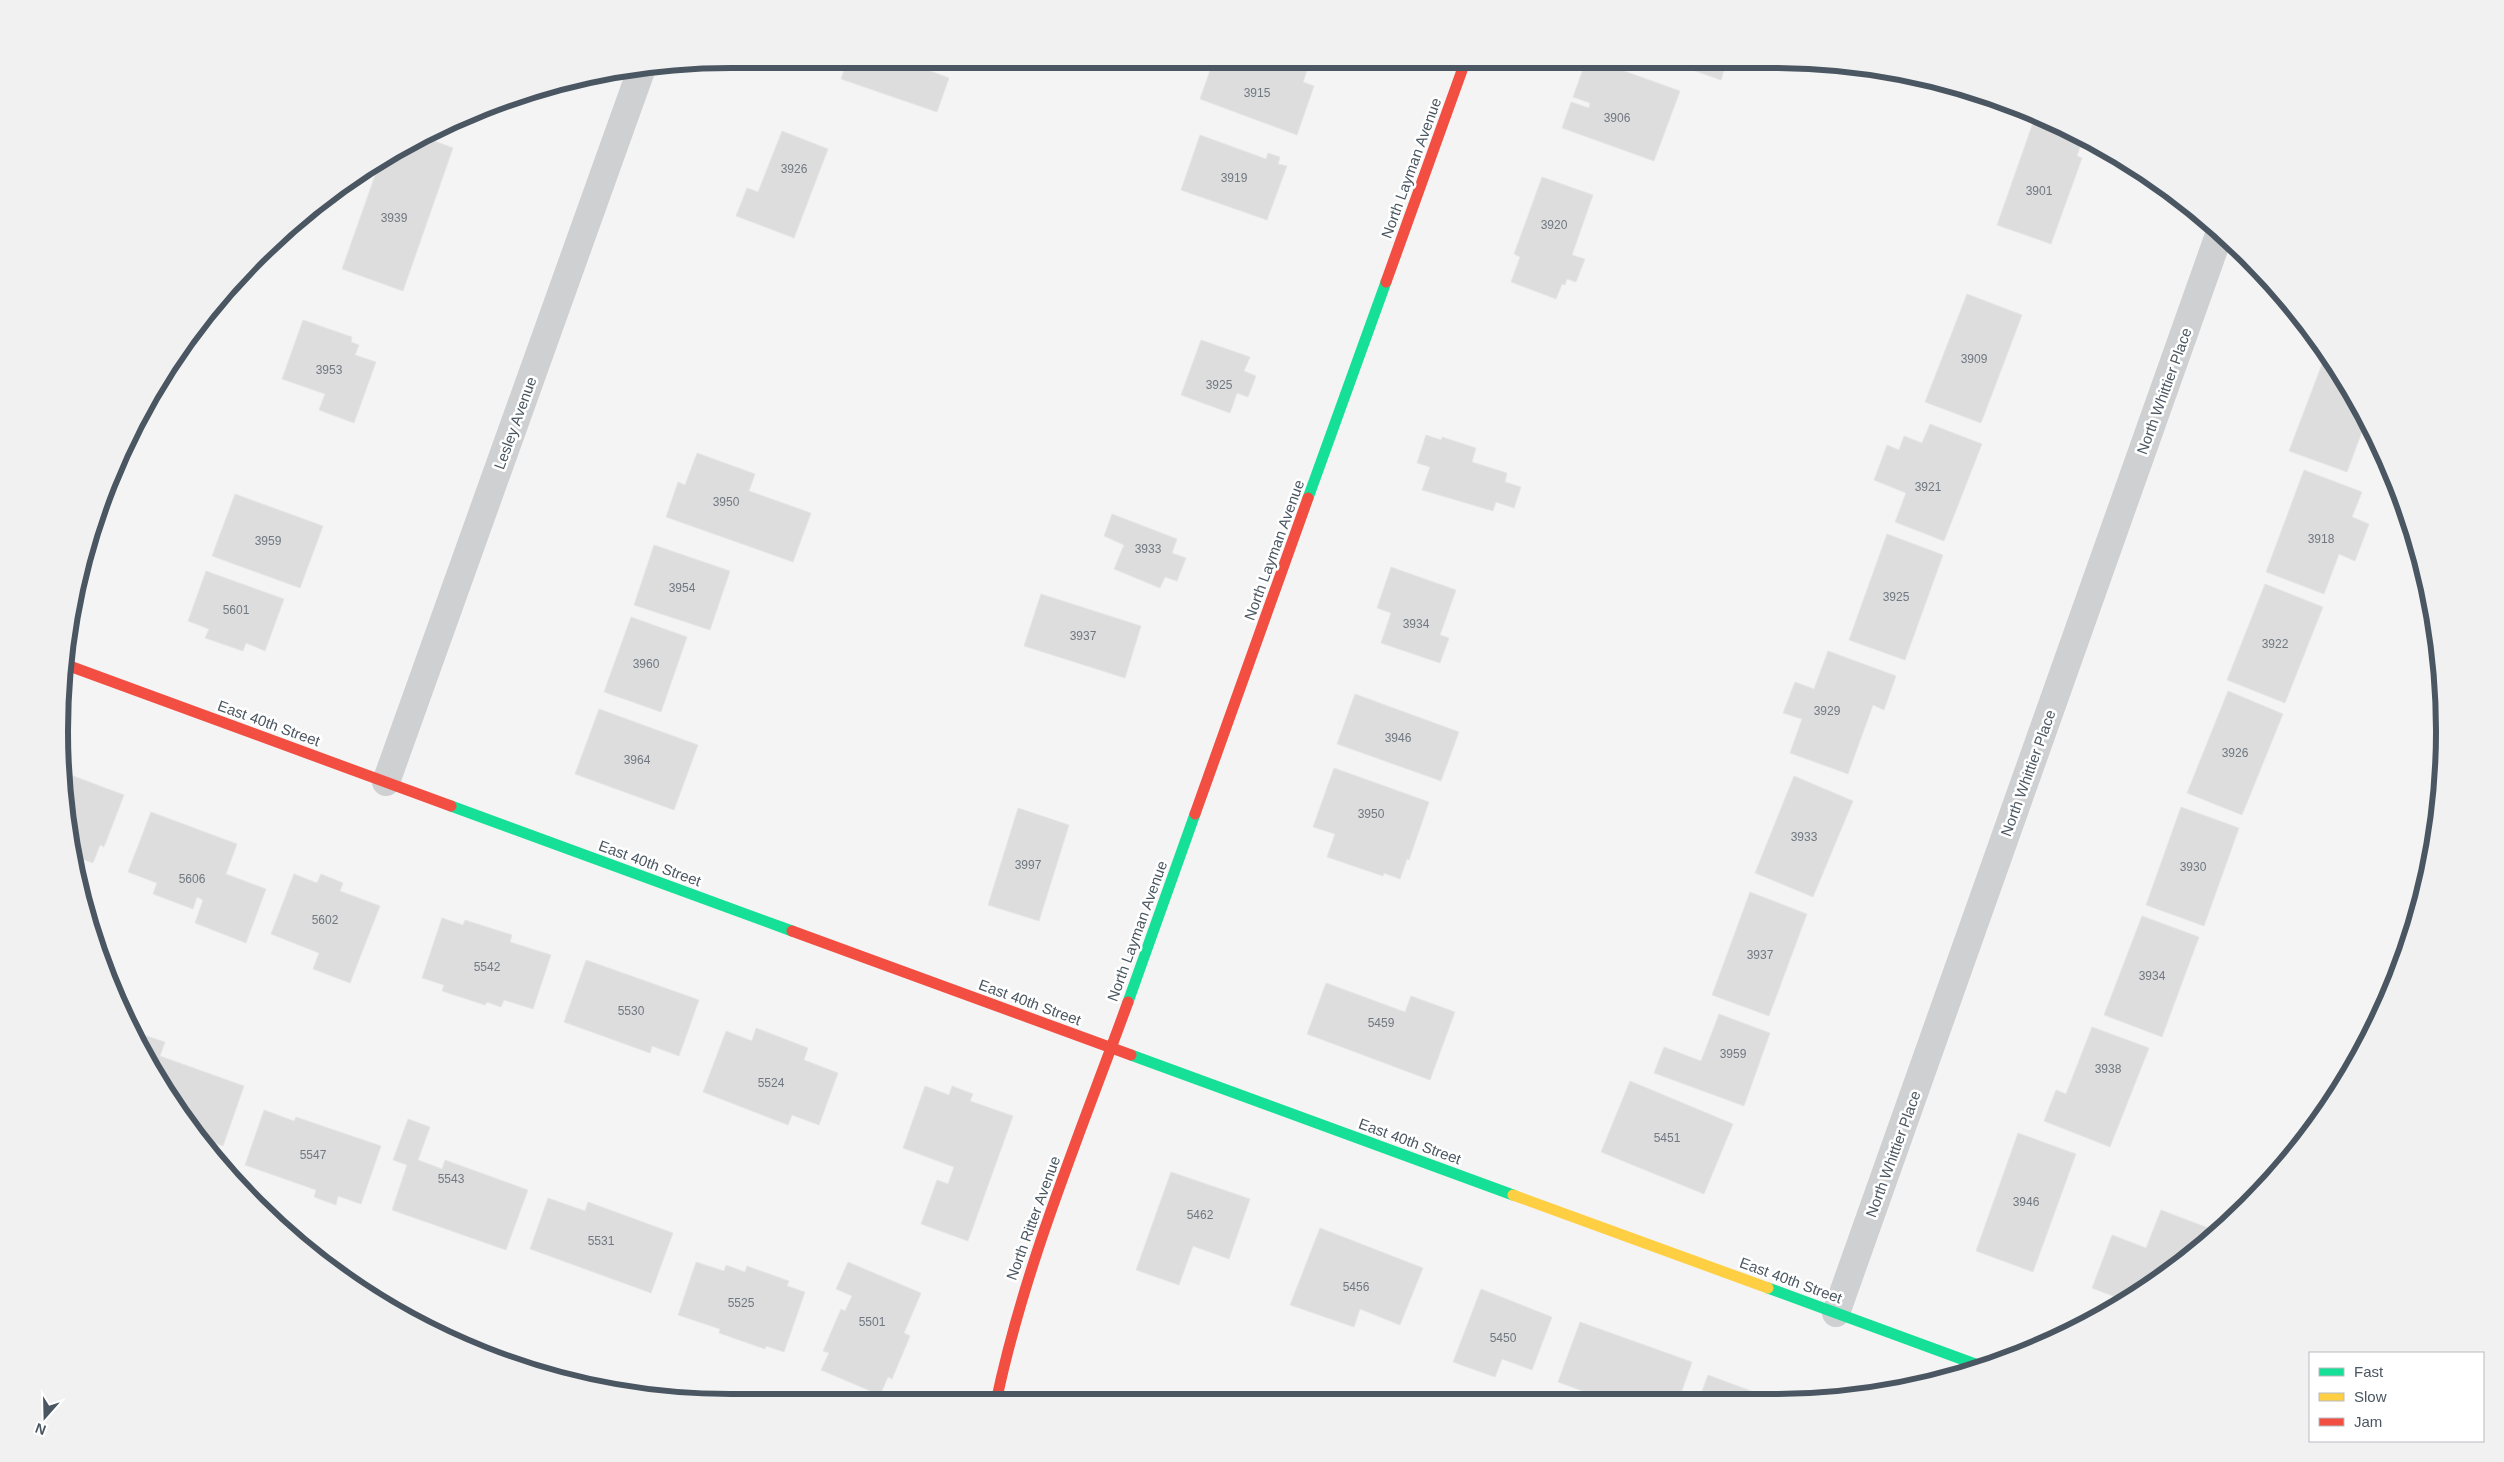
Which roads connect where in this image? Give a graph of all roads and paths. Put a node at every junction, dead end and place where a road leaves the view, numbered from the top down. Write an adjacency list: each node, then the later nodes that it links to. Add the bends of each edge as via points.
1 (1463, 68): 6 (street, North Layman Avenue)
2 (640, 74): 5 (street, Lesley Avenue)
3 (2218, 239): 7 (street, North Whittier Place)
4 (71, 667): 5 (street, East 40th Street)
5 (386, 782): 6 (street, East 40th Street)
6 (1111, 1048): 7 (street, East 40th Street); 9 (street, North Ritter Avenue, via 1029,1271)
7 (1836, 1313): 8 (street, East 40th Street)
8 (1973, 1363)
9 (998, 1394)

